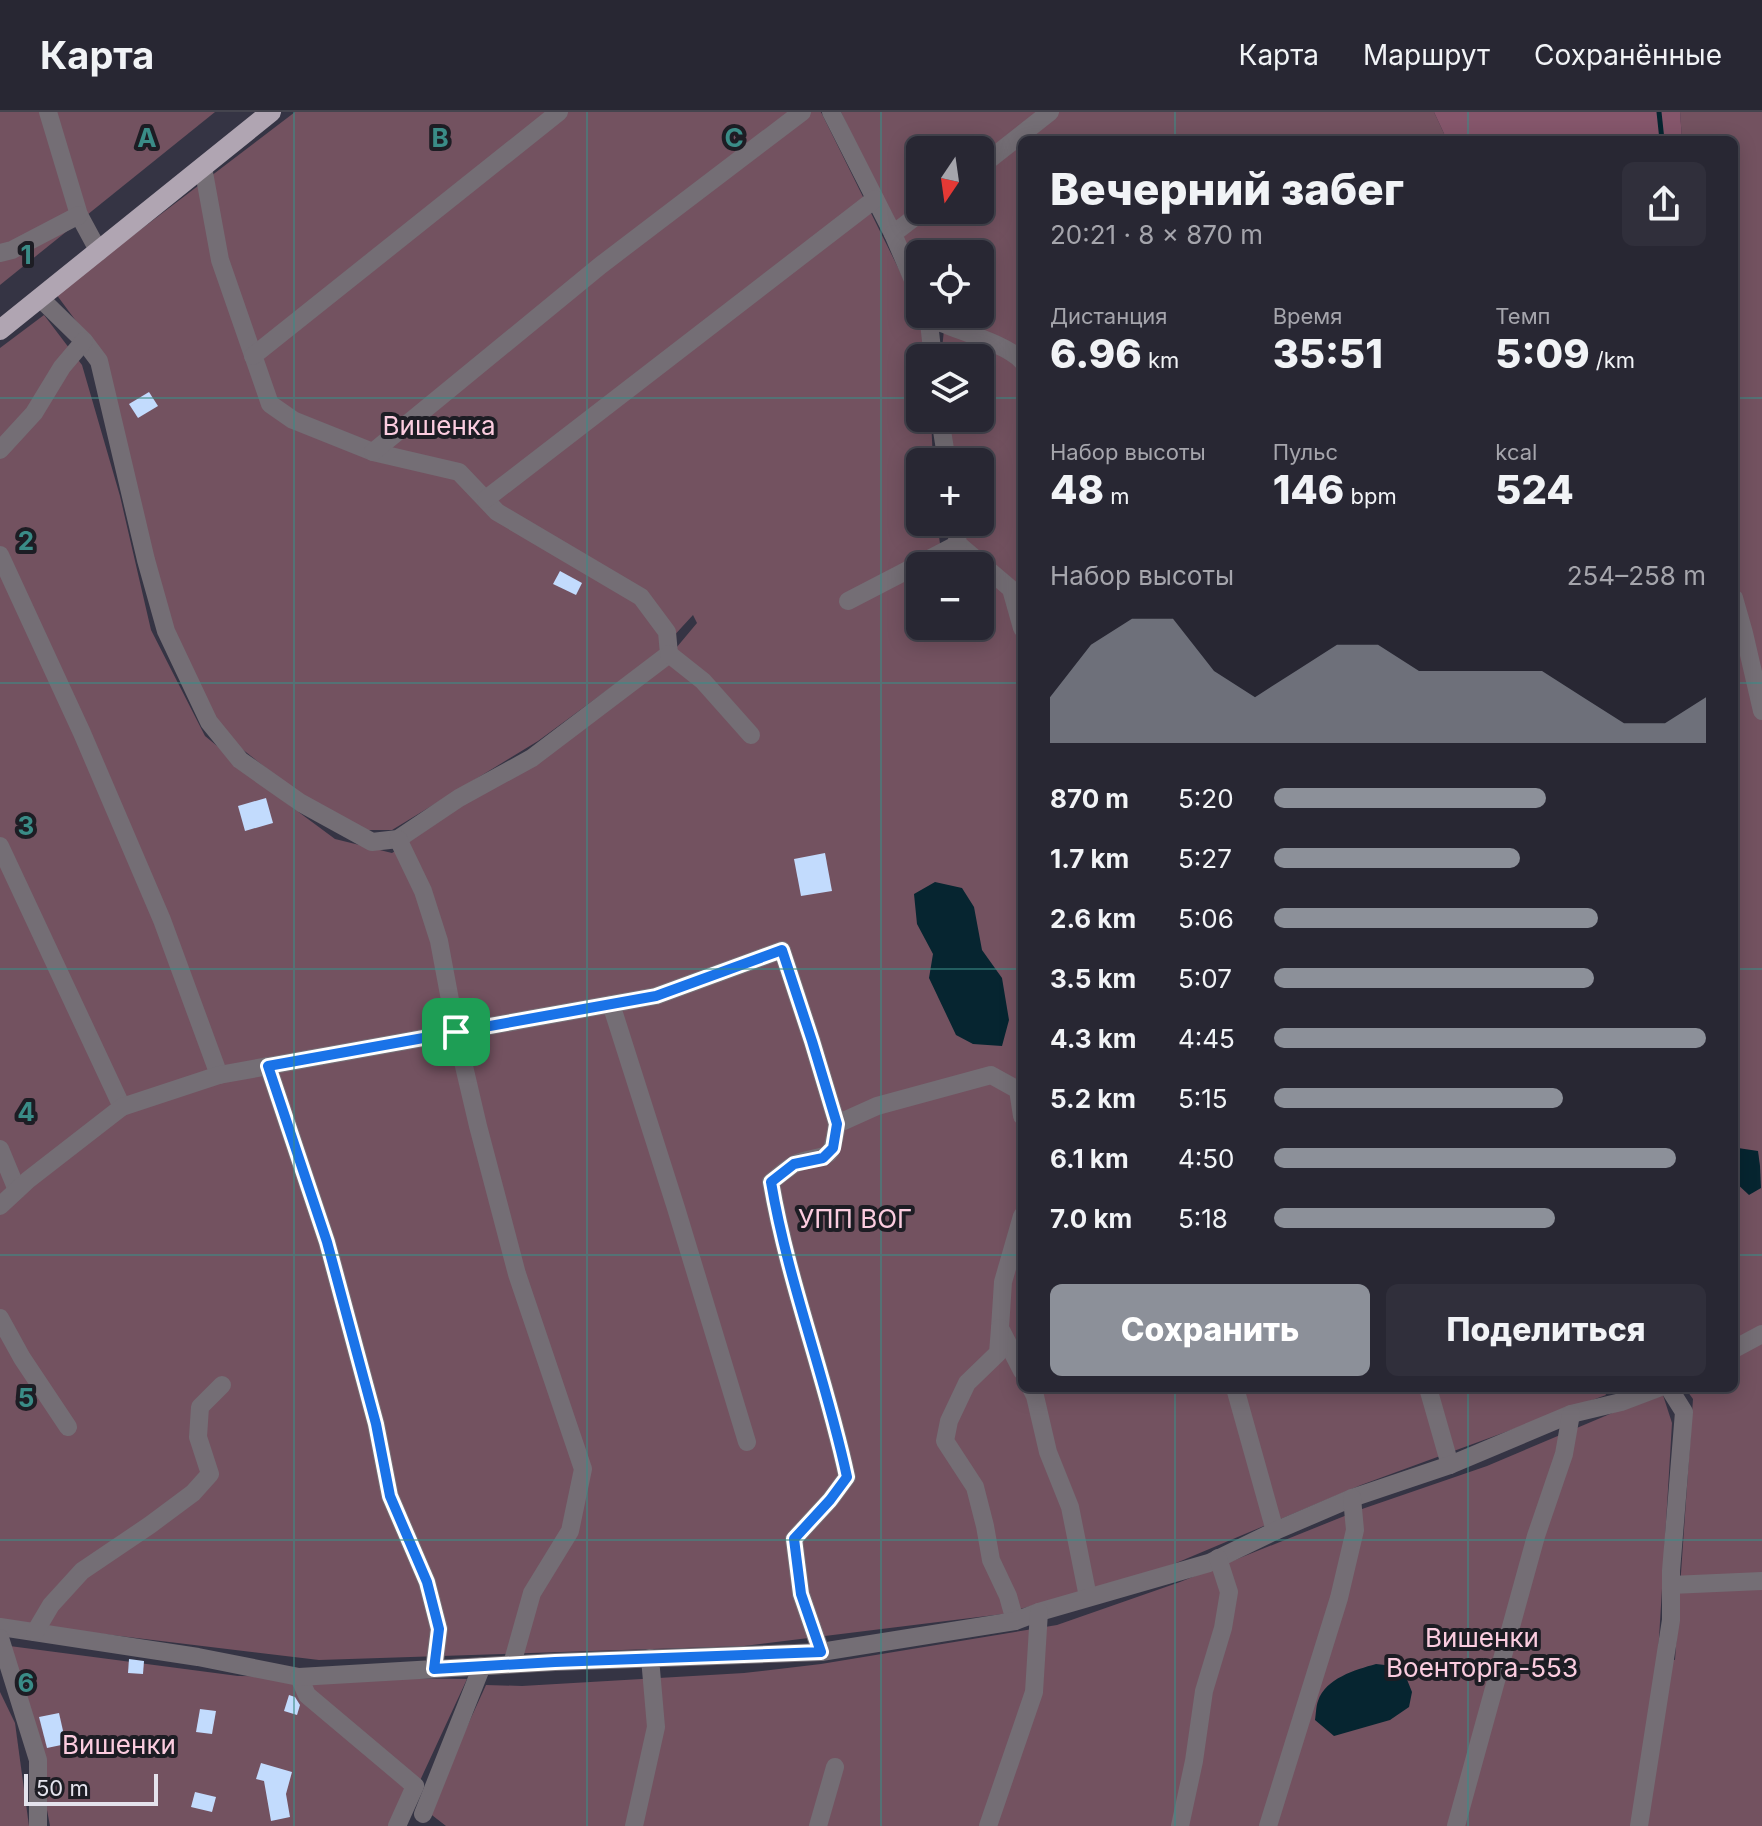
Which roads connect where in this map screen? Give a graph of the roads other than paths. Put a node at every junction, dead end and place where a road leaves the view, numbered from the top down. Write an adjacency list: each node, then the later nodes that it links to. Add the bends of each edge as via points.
1 (48, 112): 12 (lane)
2 (271, 112): 10 (main road)
3 (559, 112): 22 (lane)
4 (802, 112): 25 (lane, via 601,265)
5 (831, 112): 11 (lane)
6 (1050, 112): 7 (lane)
7 (1019, 136)
8 (1018, 137): 9 (lane)
9 (994, 156)
10 (203, 167): 15 (main road); 22 (lane, via 220,260)
11 (875, 199): 14 (lane); 26 (lane)
12 (79, 215): 15 (lane); 16 (lane)
13 (906, 224): 14 (lane)
14 (893, 234): 17 (lane)
15 (99, 252): 18 (main road)
16 (0, 253)
17 (906, 264)
18 (40, 298): 20 (main road); 21 (lane)
19 (952, 328): 23 (lane)
20 (0, 330)
21 (84, 341): 24 (lane, via 34,413); 36 (lane, via 99,361 166,631 209,722 240,760 301,803 372,842)
22 (253, 356): 25 (lane, via 270,404 293,420)
23 (1018, 357)
24 (0, 450)
25 (373, 452): 26 (lane, via 459,472)
26 (486, 499): 33 (lane, via 497,512 641,597 667,632)
27 (957, 536): 28 (lane)
28 (958, 544): 30 (lane); 32 (lane, via 1011,589)
29 (0, 555): 41 (lane, via 162,920)
30 (848, 601)
31 (1738, 612): 34 (lane)
32 (1018, 614)
33 (669, 654): 35 (lane, via 703,681); 36 (lane, via 532,758)
34 (1762, 711)
35 (751, 735)
36 (398, 839): 39 (lane, via 439,941)
37 (0, 846): 43 (lane)
38 (611, 1004): 39 (lane); 44 (lane, via 656,996 782,950); 62 (lane)
39 (456, 1032): 40 (lane); 77 (lane, via 517,1274 583,1469 570,1531 532,1593)
40 (268, 1066): 41 (lane); 79 (lane, via 327,1242 390,1496 427,1582 439,1629)
41 (219, 1075): 43 (lane)
42 (1018, 1090): 44 (lane, via 991,1075 877,1106)
43 (122, 1107): 46 (lane)
44 (837, 1124): 75 (lane, via 833,1148 823,1158 794,1164 771,1182 847,1477 794,1539 801,1594)
45 (0, 1149): 46 (lane)
46 (17, 1190): 47 (lane)
47 (0, 1206)
48 (1018, 1230): 50 (lane, via 1003,1282)
49 (0, 1318): 61 (lane)
50 (1000, 1328): 53 (lane); 71 (lane, via 998,1353 967,1383 945,1441 975,1487 991,1560)
51 (1762, 1334): 52 (lane)
52 (1738, 1347)
53 (1018, 1363)
54 (222, 1385): 73 (lane, via 200,1407 198,1437 210,1474 193,1493 82,1571)
55 (1033, 1392): 69 (lane, via 1048,1452 1070,1507)
56 (1236, 1392): 65 (lane)
57 (1429, 1392): 63 (lane)
58 (1672, 1392): 68 (lane, via 1684,1412)
59 (1619, 1395): 60 (lane)
60 (1571, 1414): 63 (lane); 91 (lane, via 1564,1454 1536,1536)
61 (68, 1427)
62 (747, 1442)
63 (1450, 1465): 64 (lane)
64 (1352, 1498): 65 (lane); 90 (lane, via 1355,1530 1339,1598)
65 (1275, 1531): 66 (lane)
66 (1218, 1558): 69 (lane); 89 (lane, via 1229,1592 1204,1691)
67 (1762, 1581): 68 (lane)
68 (1671, 1585): 92 (lane, via 1671,1620)
69 (1088, 1597): 70 (lane)
70 (1039, 1612): 71 (lane); 88 (lane, via 1034,1692)
71 (1015, 1621): 75 (lane)
72 (0, 1627): 73 (lane)
73 (35, 1632): 80 (lane)
74 (0, 1638): 84 (lane, via 38,1760)
75 (821, 1652): 76 (lane)
76 (650, 1658): 77 (lane); 86 (lane, via 656,1727)
77 (512, 1664): 78 (lane)
78 (482, 1666): 79 (lane); 83 (lane)
79 (434, 1669): 80 (lane)
80 (299, 1677): 82 (lane, via 307,1695 415,1786)
81 (835, 1767): 87 (lane)
82 (409, 1801): 83 (lane); 85 (lane)
83 (430, 1820)
84 (38, 1826)
85 (397, 1826)
86 (634, 1826)
87 (818, 1826)
88 (988, 1826)
89 (1180, 1826)
90 (1268, 1826)
91 (1456, 1826)
92 (1639, 1826)

